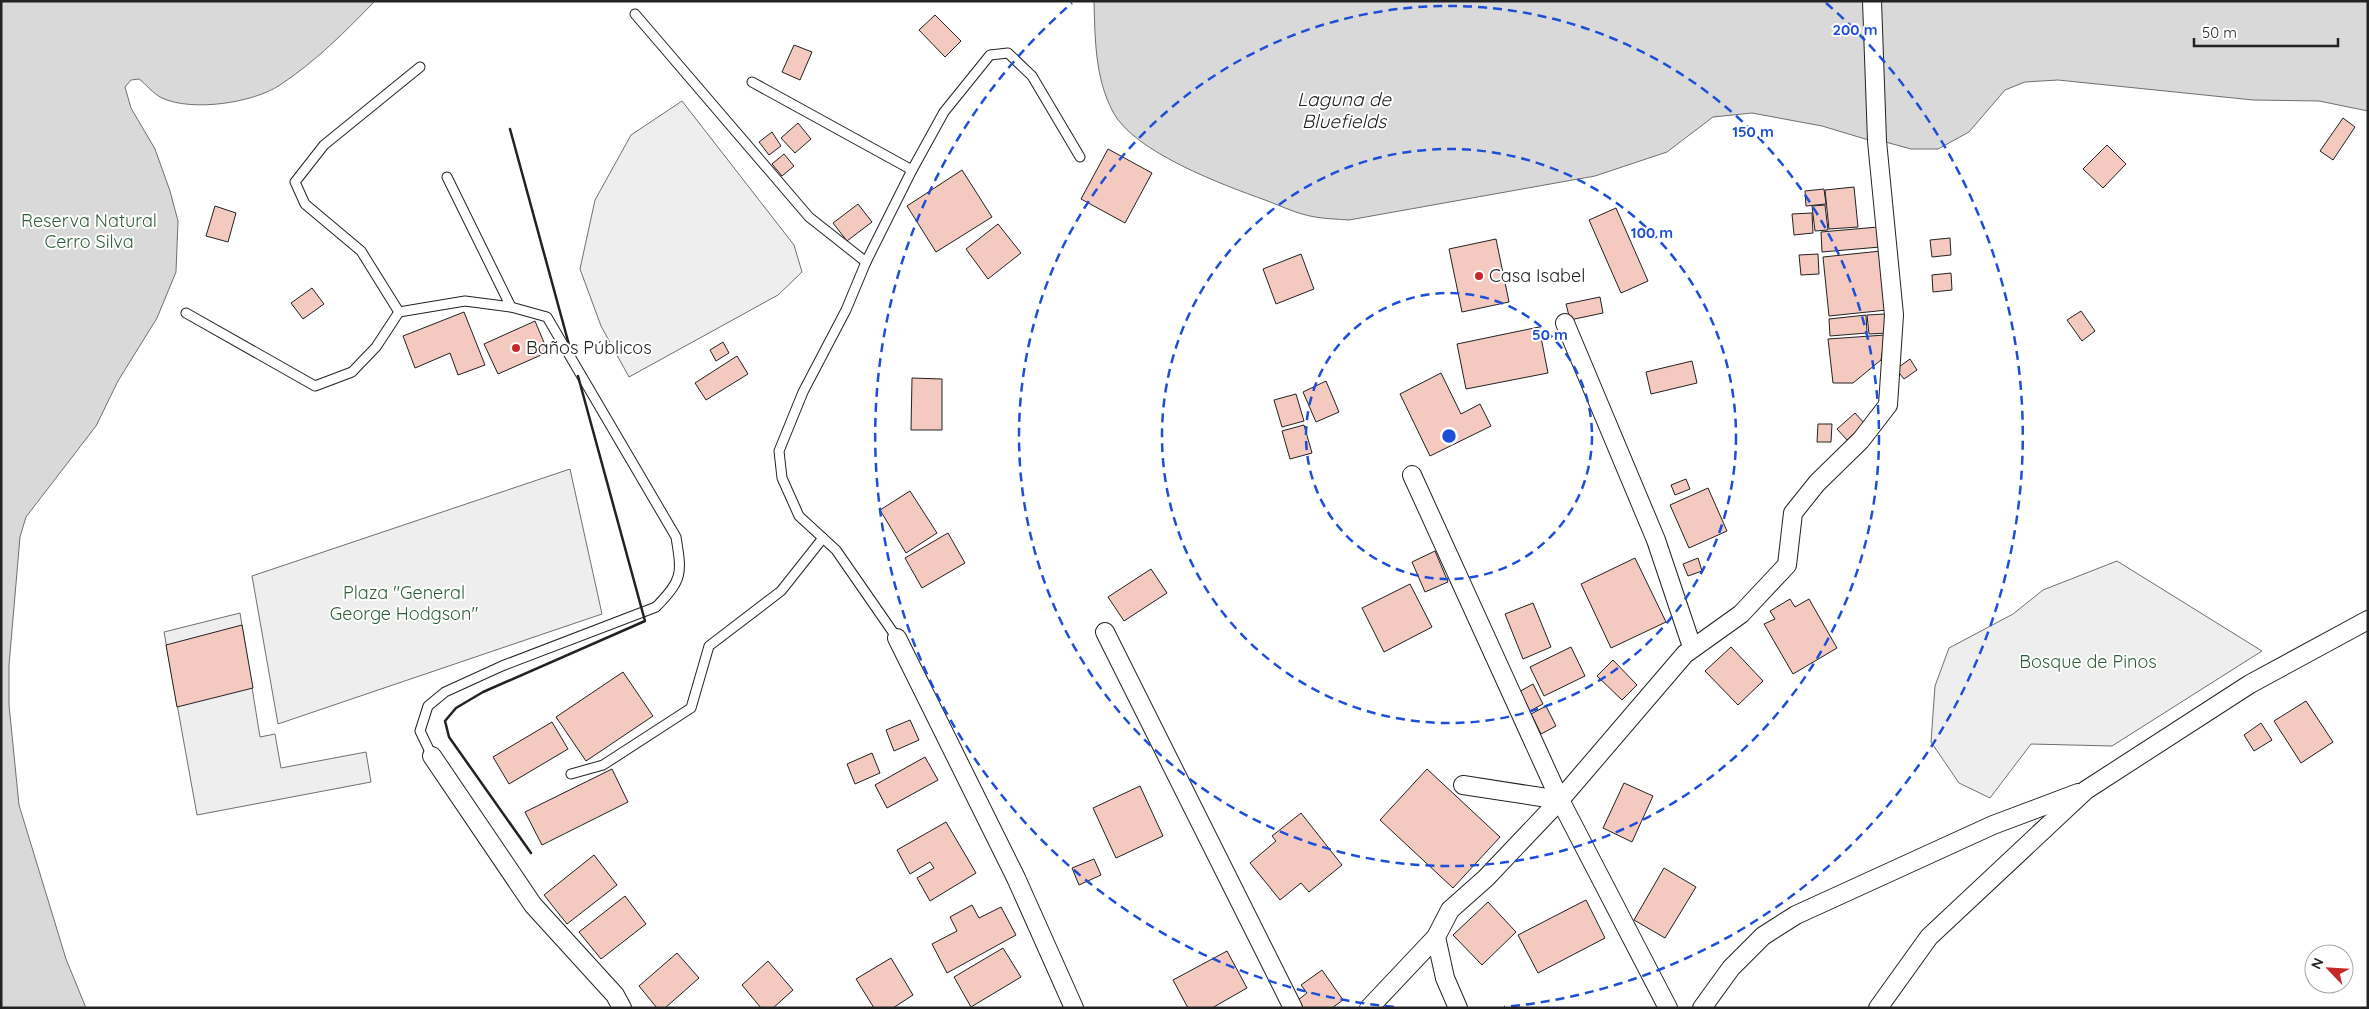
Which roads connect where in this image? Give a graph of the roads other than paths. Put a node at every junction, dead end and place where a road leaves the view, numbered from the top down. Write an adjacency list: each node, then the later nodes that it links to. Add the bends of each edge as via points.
1 (1872, 1): 18 (street, via 1876,141 1894,315 1888,405 1861,440 1816,483 1793,513 1787,565 1741,614)
2 (635, 14): 8 (lane, via 809,217)
3 (420, 67): 10 (lane, via 324,145 295,182 305,204 361,251)
4 (752, 82): 6 (lane)
5 (1080, 157): 6 (lane, via 1032,76 1008,53 990,55 944,112)
6 (912, 170): 8 (lane)
7 (447, 177): 9 (lane)
8 (866, 262): 14 (lane, via 846,310 803,392 779,451 782,478 799,516)
9 (511, 307): 10 (lane, via 465,301); 19 (lane, via 547,317 676,537 680,566 675,588 656,607 502,666 445,692 428,706 420,731)
10 (399, 312): 11 (lane, via 376,347 352,372 315,386)
11 (186, 313)
12 (1565, 323): 18 (street, via 1656,540)
13 (1412, 475): 23 (street)
14 (824, 538): 17 (lane, via 836,550); 20 (lane, via 781,590 709,646 691,708 603,765)
15 (2368, 620): 22 (street, via 2250,684)
16 (1105, 632): 27 (street)
17 (898, 638): 26 (street, via 1016,878)
18 (1692, 647): 23 (street)
19 (432, 756): 25 (street, via 533,905 615,995)
20 (571, 774)
21 (1463, 785): 23 (street)
22 (2086, 790): 31 (street, via 1993,825 1796,915 1763,936 1731,968); 32 (street, via 1929,937)
23 (1560, 800): 24 (street, via 1486,878 1450,910); 30 (street)
24 (1436, 937): 28 (street); 29 (street, via 1445,978)
25 (622, 1008)
26 (1074, 1008)
27 (1292, 1008)
28 (1369, 1008)
29 (1458, 1008)
30 (1668, 1008)
31 (1702, 1008)
32 (1878, 1008)

